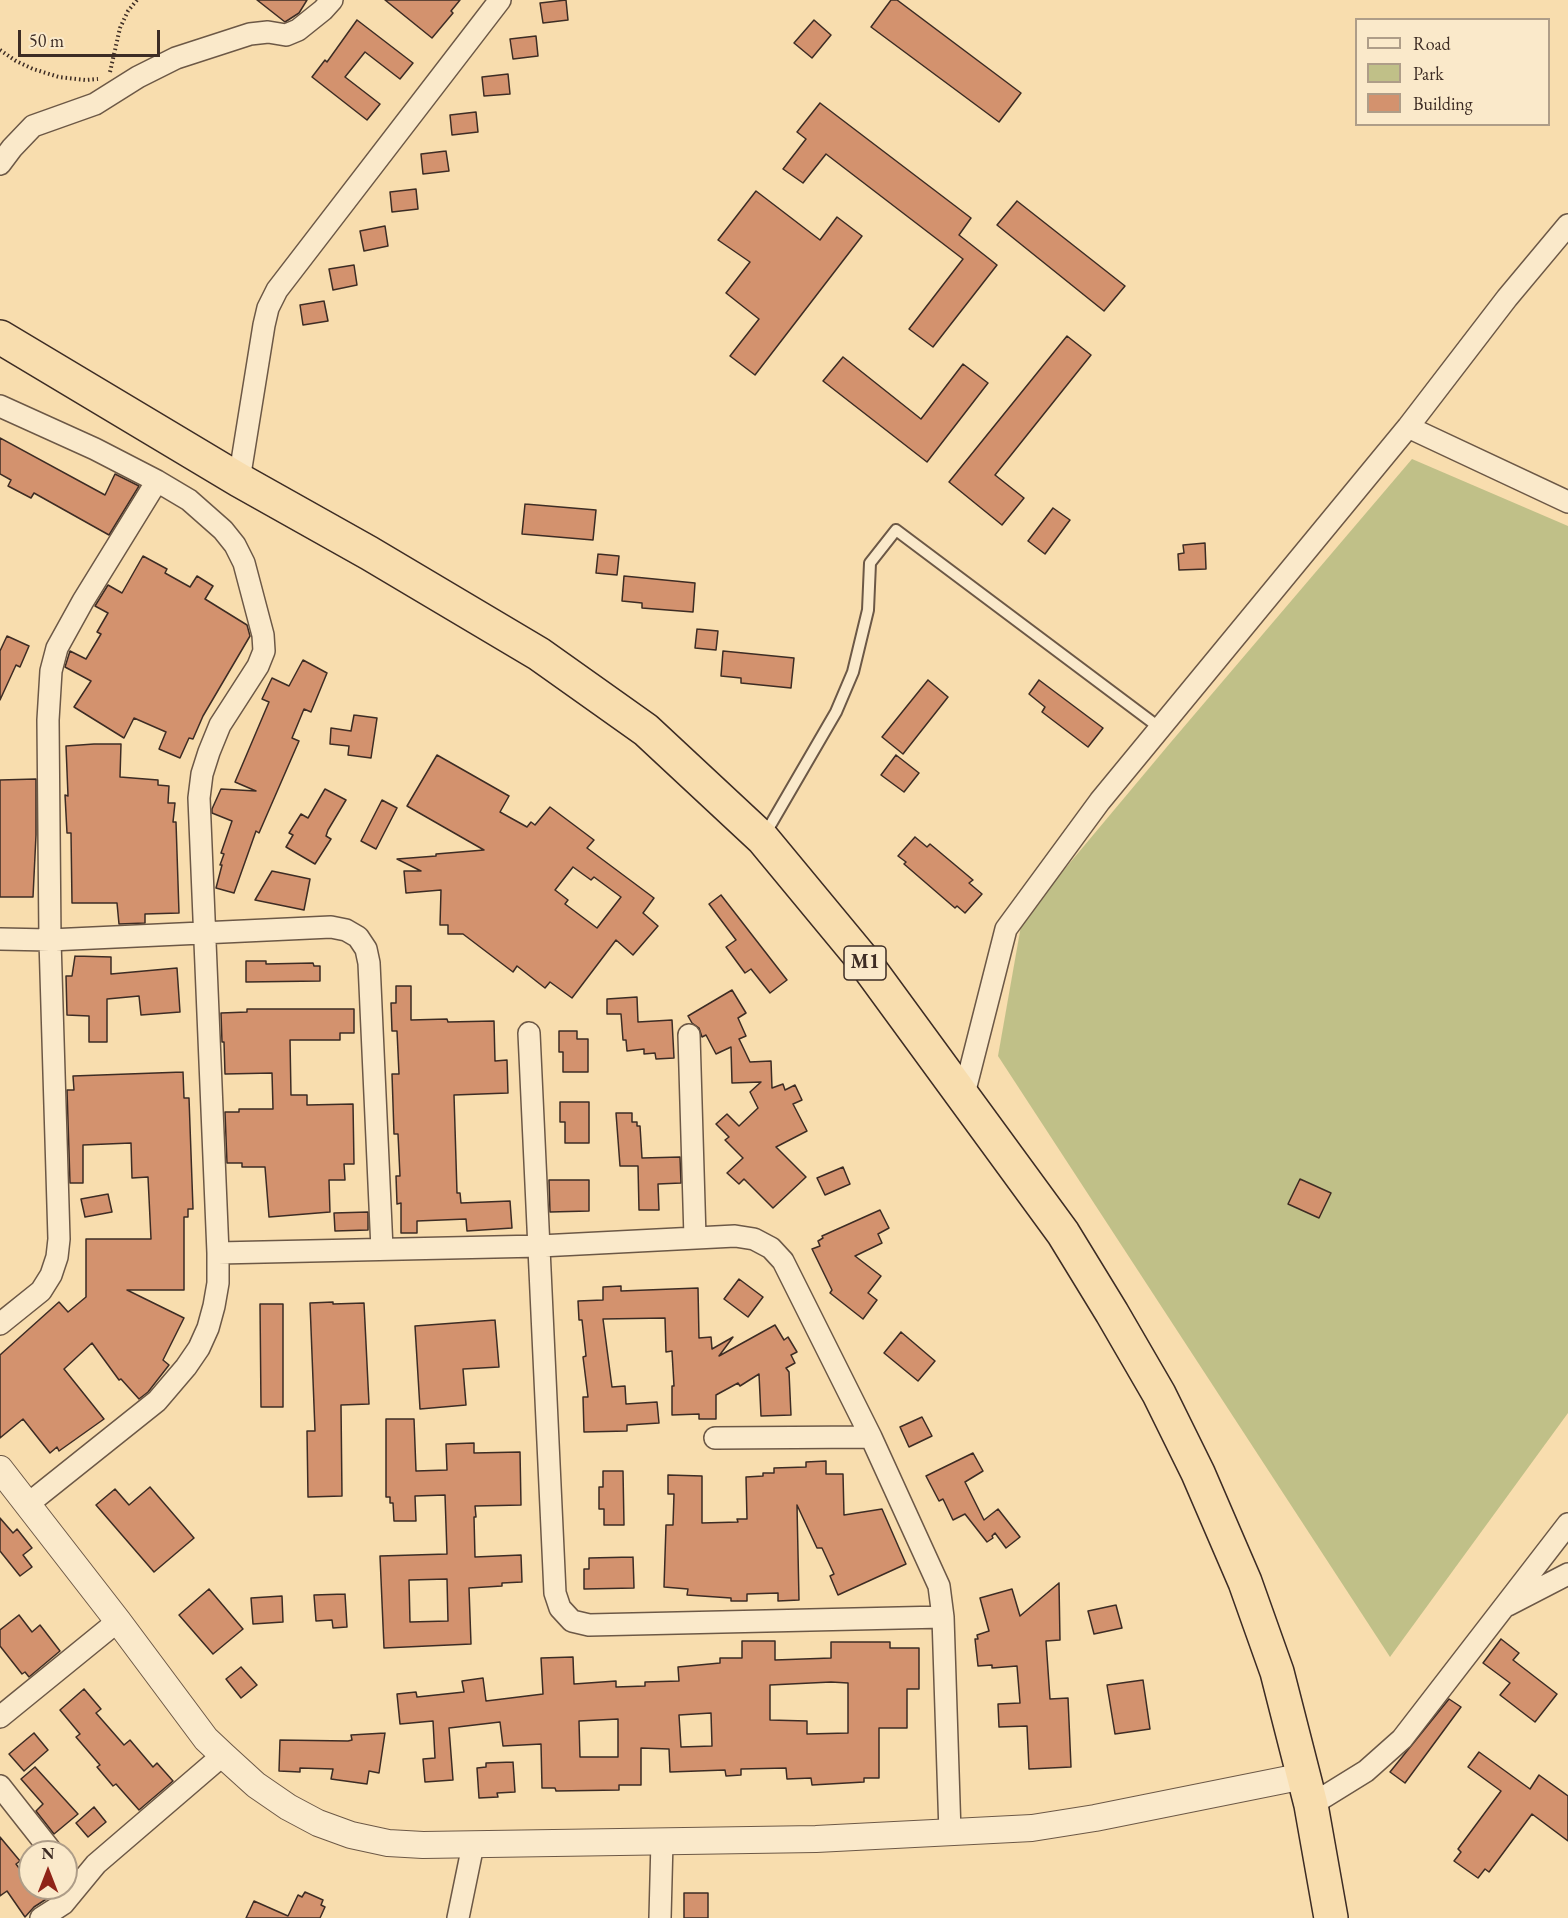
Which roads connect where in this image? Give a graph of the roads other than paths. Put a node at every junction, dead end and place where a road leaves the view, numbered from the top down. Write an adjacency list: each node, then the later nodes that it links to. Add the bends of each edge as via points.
1 (332, 0): 3 (street, via 298,30 286,35 250,34 176,58 138,76 95,104 33,126)
2 (500, 0): 8 (street, via 277,290 264,325)
3 (0, 164)
4 (1568, 225): 7 (street)
5 (0, 337): 8 (highway, M1)
6 (0, 406): 9 (street)
7 (1408, 427): 10 (street); 11 (street)
8 (239, 480): 12 (highway, M1, via 539,654 592,690 646,730)
9 (157, 481): 13 (street, via 189,500 235,545 244,563 263,636 264,651 258,666 220,726 202,774 199,798); 15 (street, via 83,601 57,648 51,671)
10 (1568, 502)
11 (1160, 728): 12 (lane, via 896,530 870,563 868,609 853,672 836,712); 18 (street, via 1100,801 1006,929)
12 (763, 839): 18 (highway, M1, via 864,961)
13 (205, 933): 15 (street); 21 (street, via 331,927 352,933 366,949); 22 (street)
14 (0, 939): 15 (street)
15 (50, 940): 23 (street, via 57,1257 41,1291)
16 (529, 1033): 20 (street)
17 (689, 1035): 19 (street)
18 (963, 1098): 36 (highway, M1, via 1075,1253 1159,1394 1250,1593 1277,1672)
19 (695, 1238): 20 (street); 24 (street, via 754,1239 771,1248 783,1261)
20 (540, 1246): 21 (street); 31 (street, via 555,1593 560,1608 572,1621 589,1625)
21 (382, 1249): 22 (street)
22 (218, 1253): 27 (street, via 218,1283 208,1328 186,1367 157,1401)
23 (0, 1324)
24 (871, 1437): 25 (street); 31 (street, via 939,1586)
25 (715, 1438)
26 (0, 1469): 27 (street)
27 (28, 1504): 32 (street)
28 (1568, 1524): 30 (street)
29 (1568, 1574): 30 (street)
30 (1503, 1608): 36 (street, via 1402,1739 1366,1771)
31 (943, 1617): 37 (street)
32 (118, 1621): 33 (street); 34 (street)
33 (0, 1718)
34 (223, 1755): 40 (street, via 288,1807 329,1827 388,1844); 41 (street, via 96,1864)
35 (0, 1786): 38 (street)
36 (1308, 1790): 37 (street, via 1032,1828); 46 (highway, M1)
37 (950, 1833): 39 (street)
38 (43, 1840)
39 (662, 1841): 40 (street); 45 (street)
40 (472, 1845): 44 (street)
41 (78, 1874)
42 (64, 1900): 43 (street)
43 (41, 1918)
44 (458, 1918)
45 (660, 1918)
46 (1331, 1918)

